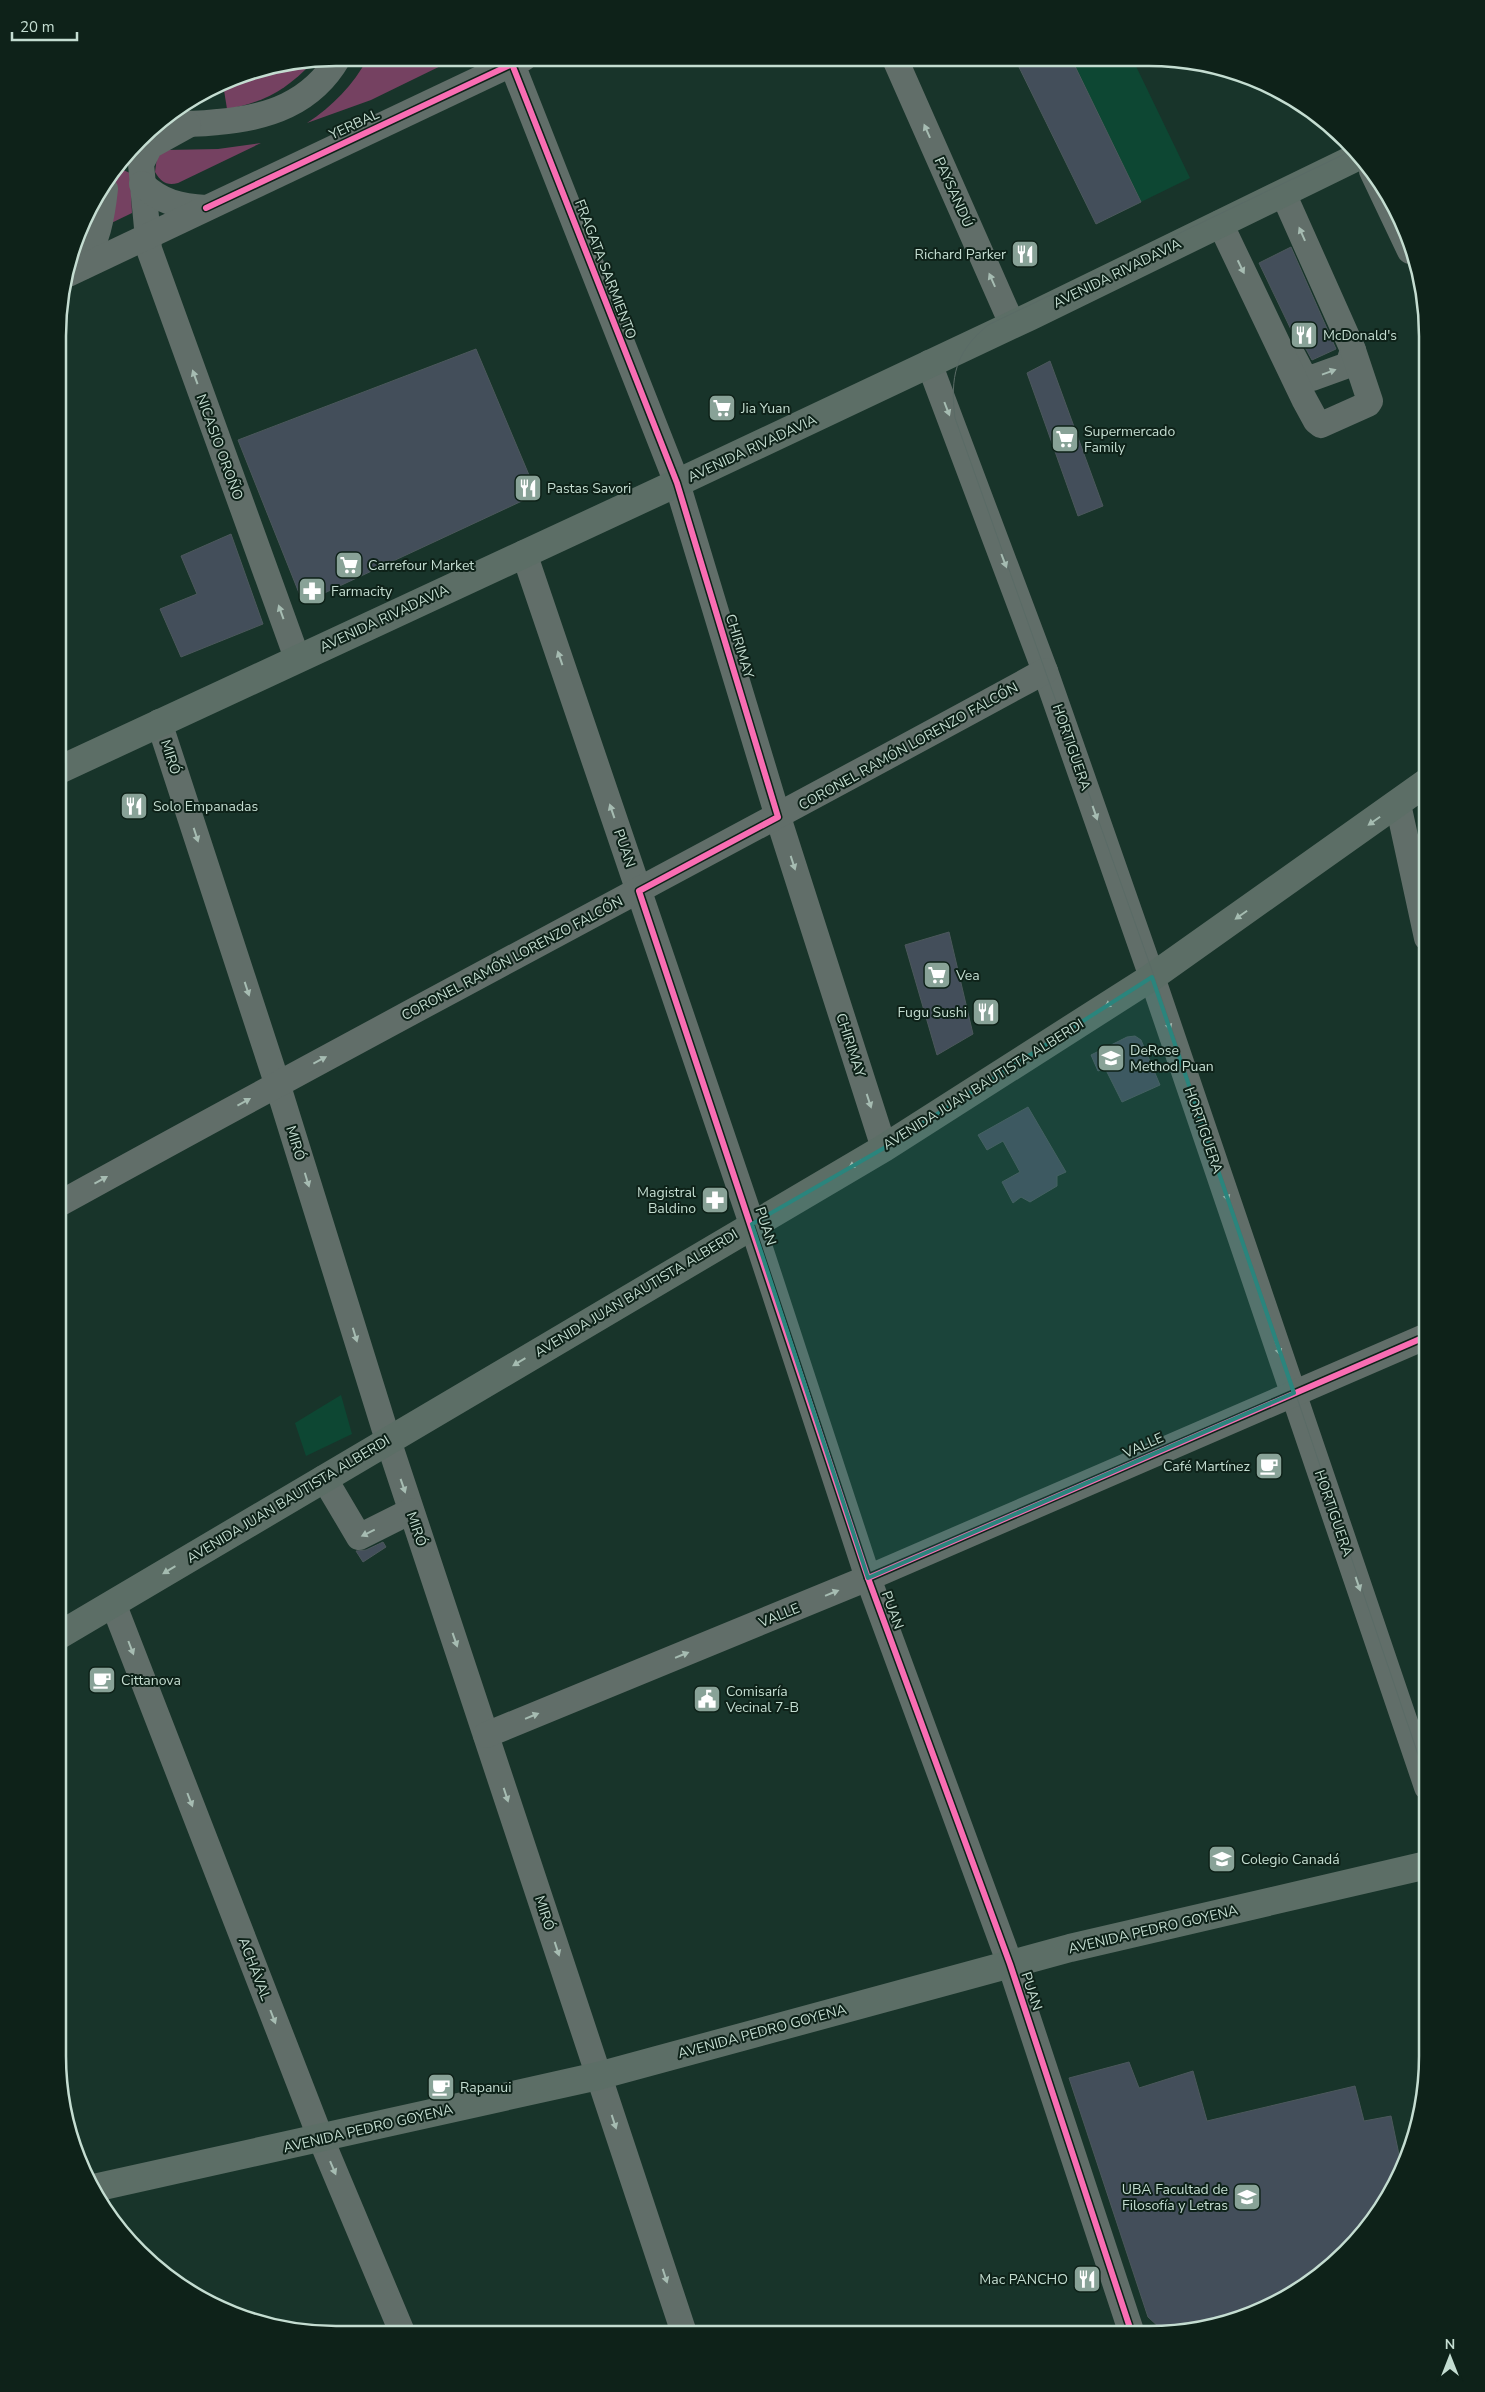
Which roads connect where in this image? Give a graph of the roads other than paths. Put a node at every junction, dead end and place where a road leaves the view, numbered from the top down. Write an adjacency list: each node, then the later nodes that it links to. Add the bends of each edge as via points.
1 (331, 66): 6 (street, via 312,89 266,116)
2 (507, 66): 11 (street, YERBAL)
3 (520, 66): 19 (street, FRAGATA SARMIENTO)
4 (898, 66): 15 (street, PAYSANDÚ, one-way to 4)
5 (170, 123): 6 (street)
6 (188, 126): 8 (street, NICASIO OROÑO, via 150,146 141,164)
7 (1353, 159): 9 (main road, AVENIDA RIVADAVIA)
8 (142, 184): 11 (street, via 166,202); 13 (street, NICASIO OROÑO)
9 (1283, 193): 12 (main road, AVENIDA RIVADAVIA); 17 (street, one-way to 9)
10 (104, 198): 14 (street, via 93,248)
11 (206, 208): 13 (street, YERBAL)
12 (1220, 223): 15 (main road, AVENIDA RIVADAVIA); 16 (street, one-way to 16)
13 (147, 235): 14 (street, YERBAL); 21 (street, NICASIO OROÑO, one-way to 13, via 152,263)
14 (75, 270)
15 (1012, 324): 18 (main road, AVENIDA RIVADAVIA)
16 (1272, 331): 17 (street, one-way to 17, via 1284,340 1304,377 1312,378 1348,366); 17 (street, via 1308,406 1321,425 1368,404 1370,400)
17 (1353, 350)
18 (929, 363): 19 (main road, AVENIDA RIVADAVIA); 22 (street, HORTIGUERA, one-way to 22)
19 (677, 483): 20 (main road, AVENIDA RIVADAVIA); 27 (street, CHIRIMAY)
20 (524, 553): 21 (main road, AVENIDA RIVADAVIA); 28 (street, PUAN, one-way to 20)
21 (298, 658): 23 (main road, AVENIDA RIVADAVIA)
22 (1045, 671): 27 (street, CORONEL RAMÓN LORENZO FALCÓN); 30 (street, HORTIGUERA, one-way to 30)
23 (159, 722): 24 (main road, AVENIDA RIVADAVIA); 31 (street, MIRÓ, one-way to 31)
24 (66, 767)
25 (1419, 788): 26 (main road, AVENIDA JUAN BAUTISTA ALBERDI)
26 (1398, 804): 29 (street); 30 (main road, AVENIDA JUAN BAUTISTA ALBERDI, one-way to 30)
27 (778, 817): 28 (street, CORONEL RAMÓN LORENZO FALCÓN); 32 (street, CHIRIMAY, one-way to 32)
28 (639, 891): 31 (street, CORONEL RAMÓN LORENZO FALCÓN, one-way to 28); 34 (street, PUAN)
29 (1419, 901)
30 (1152, 977): 32 (main road, AVENIDA JUAN BAUTISTA ALBERDI, one-way to 32); 36 (street, HORTIGUERA, one-way to 36)
31 (277, 1083): 33 (street, CORONEL RAMÓN LORENZO FALCÓN, one-way to 31); 37 (street, MIRÓ, one-way to 37)
32 (884, 1148): 34 (main road, AVENIDA JUAN BAUTISTA ALBERDI, one-way to 34)
33 (66, 1200)
34 (752, 1224): 37 (main road, AVENIDA JUAN BAUTISTA ALBERDI, one-way to 37); 40 (street, PUAN)
35 (1419, 1339): 36 (street, VALLE)
36 (1294, 1393): 40 (street, VALLE); 44 (street, HORTIGUERA, one-way to 44)
37 (388, 1440): 38 (main road, AVENIDA JUAN BAUTISTA ALBERDI); 39 (street, MIRÓ, one-way to 39)
38 (324, 1478): 39 (street, one-way to 38, via 359,1537); 41 (main road, AVENIDA JUAN BAUTISTA ALBERDI, one-way to 41)
39 (412, 1512): 43 (street, MIRÓ, one-way to 43)
40 (868, 1578): 43 (street, VALLE, one-way to 40); 46 (street, PUAN)
41 (114, 1603): 42 (main road, AVENIDA JUAN BAUTISTA ALBERDI); 48 (street, ACHÁVAL, one-way to 48)
42 (66, 1631)
43 (486, 1735): 47 (street, MIRÓ, one-way to 47)
44 (1419, 1763)
45 (1419, 1867): 46 (main road, AVENIDA PEDRO GOYENA)
46 (1010, 1964): 47 (main road, AVENIDA PEDRO GOYENA); 52 (street, PUAN)
47 (598, 2076): 48 (main road, AVENIDA PEDRO GOYENA); 51 (street, MIRÓ, one-way to 51)
48 (320, 2139): 49 (main road, AVENIDA PEDRO GOYENA); 50 (street, ACHÁVAL, one-way to 50)
49 (100, 2187)
50 (399, 2326)
51 (682, 2326)
52 (1129, 2326)

